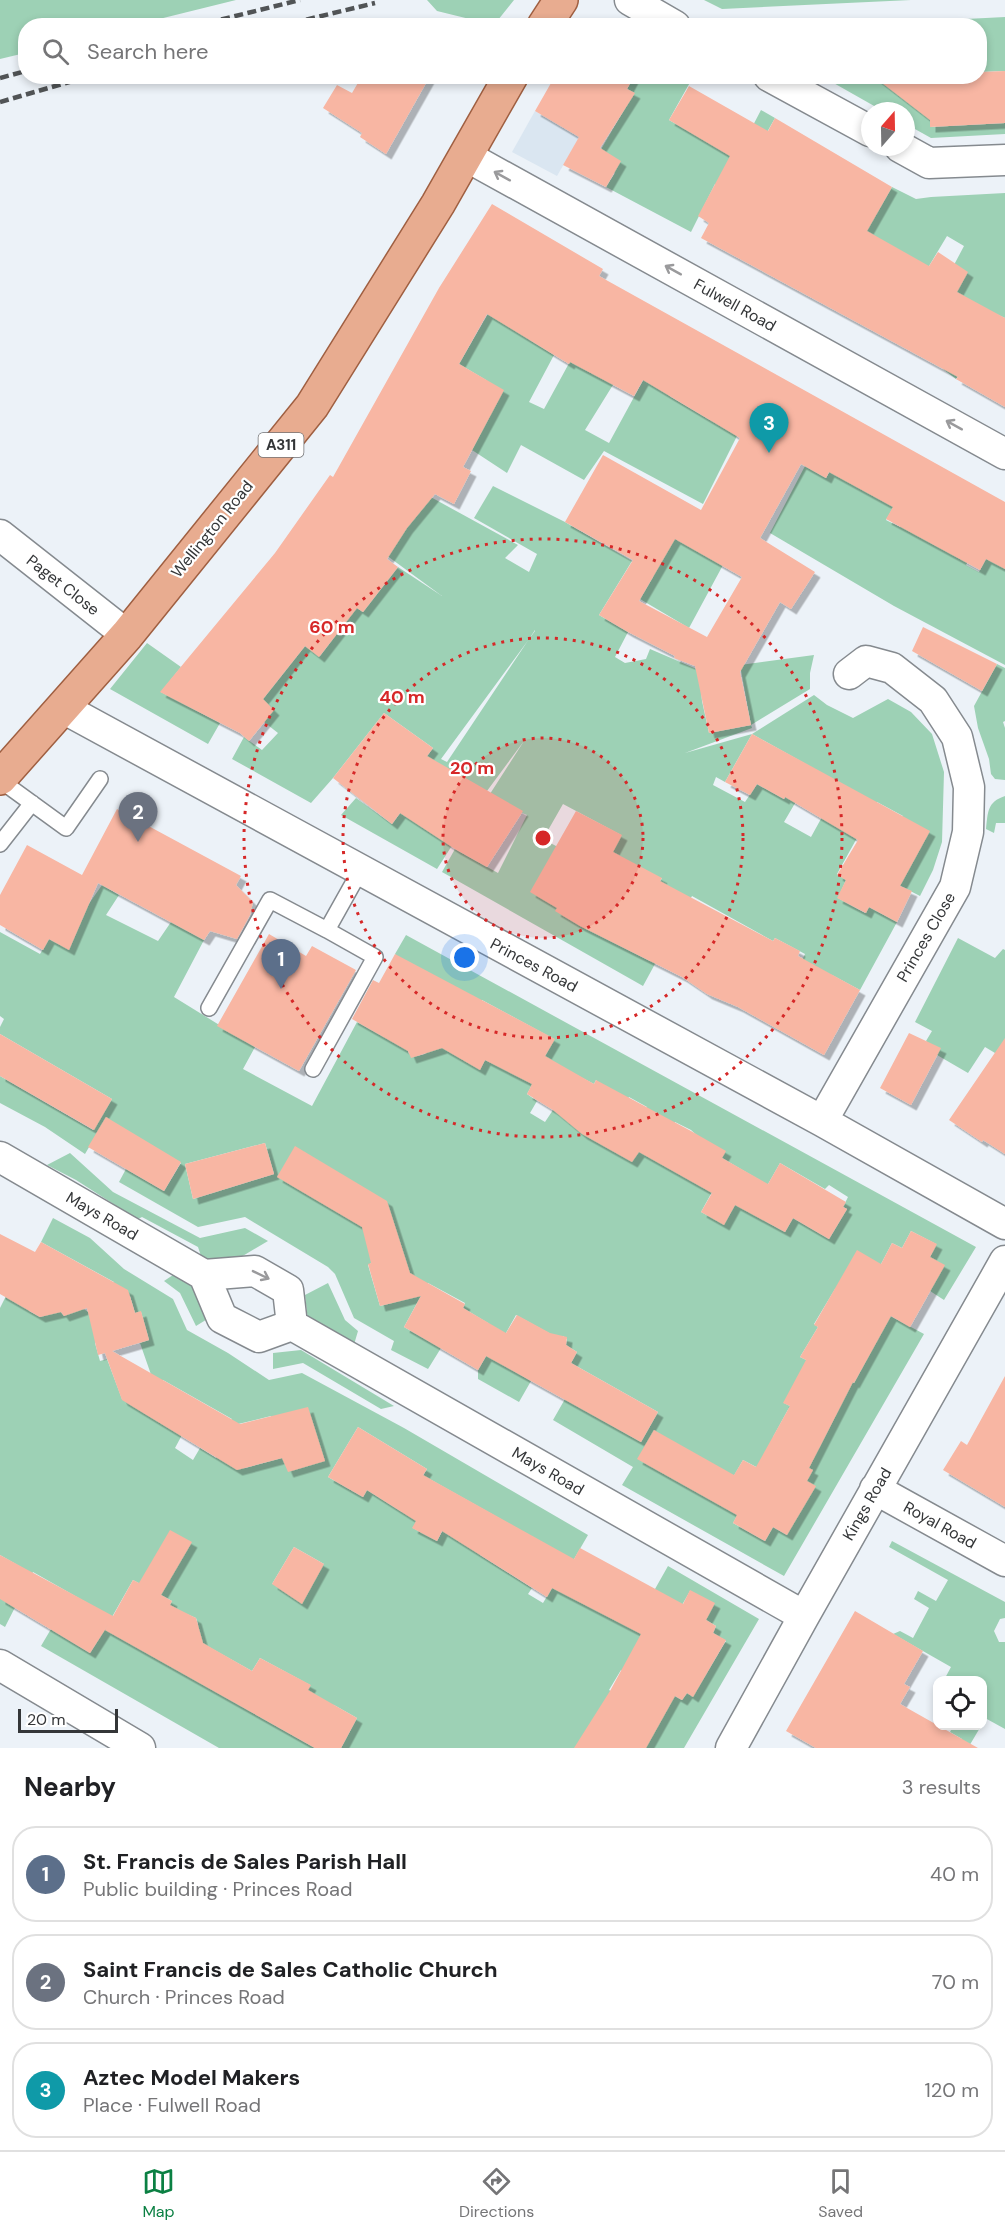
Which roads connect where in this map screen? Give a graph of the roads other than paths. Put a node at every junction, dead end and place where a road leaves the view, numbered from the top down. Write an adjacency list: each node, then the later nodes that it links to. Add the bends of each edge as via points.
1 (561, 0): 3 (main road)
2 (630, 0): 4 (street)
3 (549, 18)
4 (661, 18)
5 (507, 84): 9 (main road, Wellington Road / A311)
6 (784, 84): 7 (street)
7 (861, 126)
8 (915, 155): 10 (street, via 929,162)
9 (466, 156): 11 (street, Fulwell Road, one-way to 9); 13 (main road, Wellington Road / A311, via 312,406)
10 (1005, 160)
11 (1005, 454)
12 (0, 535): 13 (street, Paget Close)
13 (127, 634): 15 (main road, Wellington Road / A311)
14 (849, 674): 24 (street, Princes Close, via 866,661 892,668 933,700 957,737 969,787 968,832 955,886)
15 (63, 708): 16 (main road, Wellington Road / A311); 20 (street, Princes Road)
16 (0, 779): 18 (lane)
17 (100, 780): 18 (lane, via 66,828)
18 (32, 803): 19 (lane)
19 (0, 844)
20 (360, 871): 21 (lane); 24 (street, Princes Road)
21 (327, 930): 22 (lane, via 270,900); 23 (lane, via 375,957)
22 (209, 1008)
23 (313, 1069)
24 (822, 1121): 26 (street, Princes Road)
25 (0, 1157): 28 (street, Mays Road)
26 (1005, 1224)
27 (1005, 1261): 30 (street, Kings Road)
28 (204, 1275): 29 (street, via 222,1318 259,1337); 29 (street, one-way to 29, via 255,1271 288,1290)
29 (292, 1325): 32 (street, Mays Road)
30 (876, 1489): 31 (street, Royal Road); 32 (street, Kings Road)
31 (1005, 1561)
32 (804, 1616): 34 (street, Kings Road)
33 (0, 1665): 35 (street)
34 (739, 1745)
35 (140, 1748)

